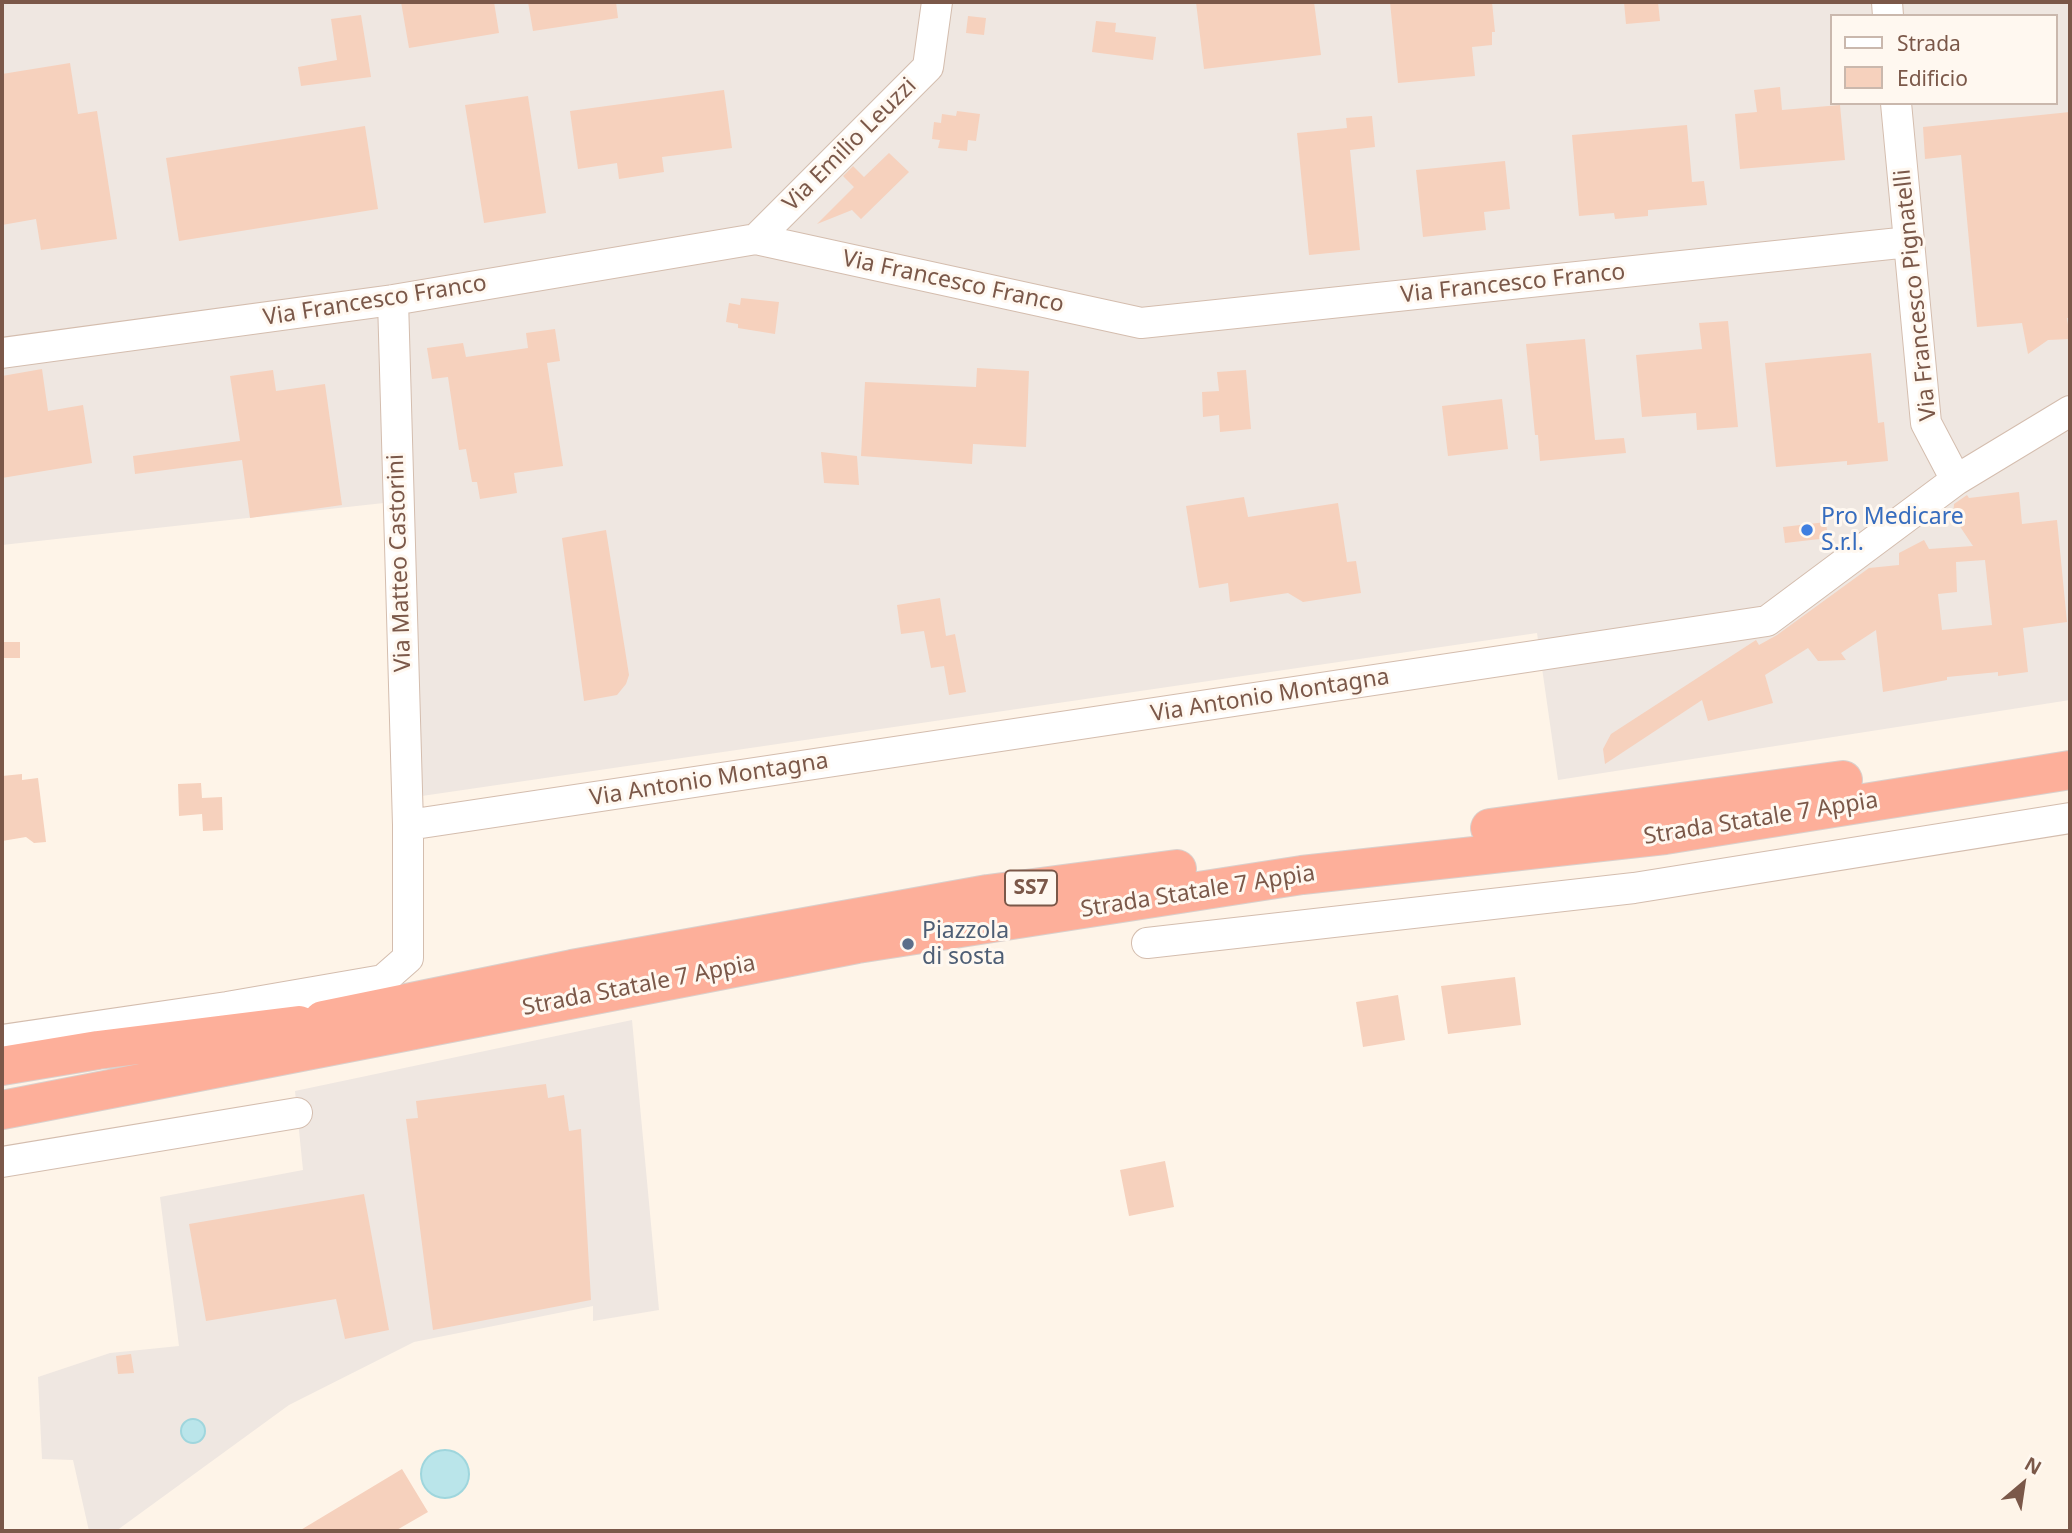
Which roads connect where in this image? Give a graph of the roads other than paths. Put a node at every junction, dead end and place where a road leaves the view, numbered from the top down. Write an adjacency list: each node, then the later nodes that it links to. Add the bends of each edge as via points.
1 (937, 2): 3 (street, Via Emilio Leuzzi, via 928,67)
2 (1896, 105): 4 (street, Via Francesco Pignatelli)
3 (756, 239): 4 (street, Via Francesco Franco, via 1141,323); 5 (street, Via Francesco Franco)
4 (1909, 242): 8 (street, Via Francesco Pignatelli, via 1926,423)
5 (393, 300): 6 (street, Via Francesco Franco); 12 (street, Via Matteo Castorini)
6 (2, 354)
7 (2070, 411): 8 (street, Via Antonio Montagna)
8 (1956, 480): 12 (street, Via Antonio Montagna, via 1767,621)
9 (2070, 747): 14 (highway, Strada Statale 7 Appia / SS7, via 988,894 572,969)
10 (2070, 770): 18 (highway, Strada Statale 7 Appia / SS7, via 1665,835 1302,875 857,944)
11 (2070, 818): 13 (street, via 1634,888)
12 (408, 825): 15 (street, Via Matteo Castorini, via 408,958 383,980)
13 (1147, 943)
14 (299, 1025): 16 (highway); 17 (highway, Strada Statale 7 Appia / SS7)
15 (2, 1040)
16 (2, 1066)
17 (2, 1086)
18 (2, 1110)
19 (297, 1113): 20 (street)
20 (2, 1162)

